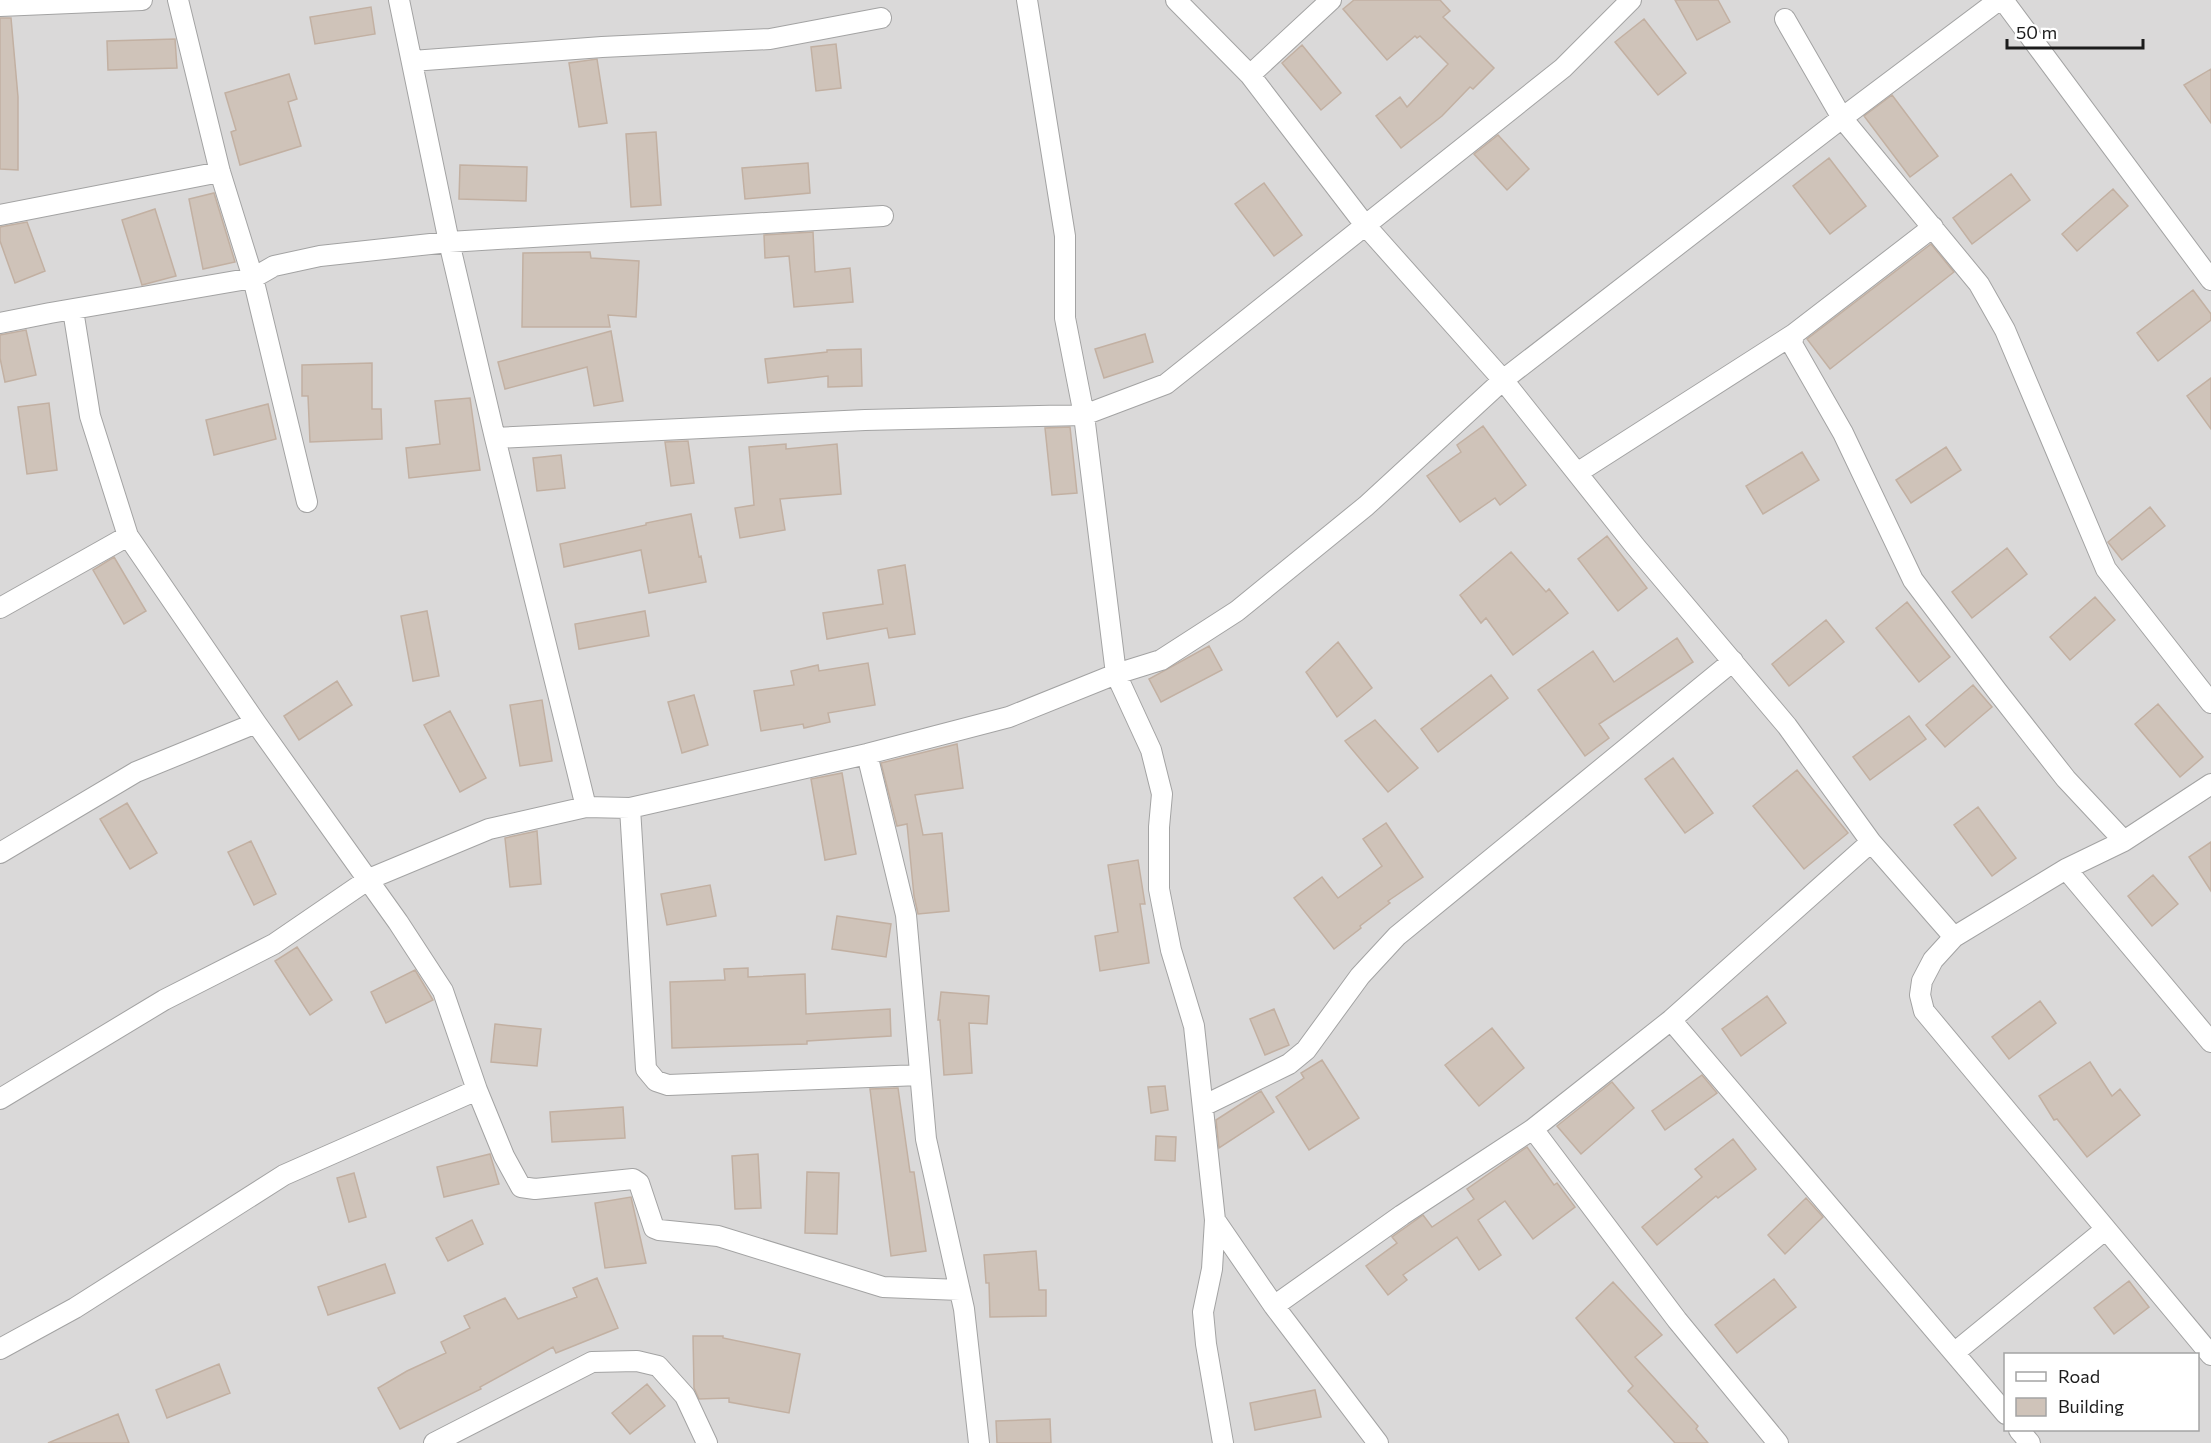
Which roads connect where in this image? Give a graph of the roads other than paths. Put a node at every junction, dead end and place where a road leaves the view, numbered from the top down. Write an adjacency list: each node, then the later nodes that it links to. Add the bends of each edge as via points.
1 (142, 0): 10 (street)
2 (178, 0): 16 (street)
3 (399, 0): 13 (street)
4 (1027, 0): 28 (street, via 1065,237 1065,318)
5 (1176, 0): 14 (street)
6 (1331, 0): 14 (street)
7 (1631, 0): 19 (street, via 1563,68)
8 (1999, 0): 15 (street)
9 (2003, 0): 23 (street)
10 (0, 6)
11 (881, 18): 13 (street, via 770,39)
12 (1785, 19): 15 (street)
13 (412, 61): 21 (street)
14 (1250, 75): 19 (street)
15 (1842, 118): 20 (street); 27 (street)
16 (220, 172): 17 (street); 22 (street)
17 (0, 215)
18 (883, 216): 21 (street)
19 (1365, 225): 27 (street); 28 (street, via 1166,384)
20 (1933, 227): 26 (street); 36 (street, via 1978,284 2005,330 2106,569)
21 (449, 242): 22 (street, via 320,256 274,266); 29 (street)
22 (253, 278): 24 (street); 31 (street)
23 (2211, 280)
24 (73, 310): 25 (street); 32 (street, via 90,416)
25 (0, 323)
26 (1794, 334): 30 (street); 42 (street, via 1792,344 1843,433 1913,579 2066,779)
27 (1503, 380): 30 (street); 35 (street, via 1366,506 1237,611 1161,660)
28 (1084, 414): 29 (street); 35 (street)
29 (495, 438): 40 (street)
30 (1577, 473): 34 (street)
31 (307, 502)
32 (128, 536): 33 (street); 37 (street)
33 (0, 608)
34 (1733, 662): 43 (street, via 1787,726); 53 (street, via 1397,936 1359,976 1305,1050 1289,1065)
35 (1116, 674): 38 (street, via 1009,717); 53 (street, via 1150,750 1162,794 1159,889 1171,950 1194,1026)
36 (2211, 703)
37 (256, 723): 44 (street, via 136,772); 46 (street)
38 (867, 754): 41 (street); 50 (street, via 906,915)
39 (2211, 784): 42 (street)
40 (586, 807): 41 (street); 46 (street, via 489,829)
41 (630, 808): 50 (street, via 646,1069 656,1081 668,1085)
42 (2124, 841): 45 (street)
43 (1871, 842): 47 (street); 48 (street)
44 (0, 853)
45 (2066, 869): 47 (street); 49 (street)
46 (369, 879): 51 (street, via 443,991); 52 (street, via 274,944 164,1000)
47 (1954, 937): 56 (street, via 1933,960 1922,981 1924,1011)
48 (1671, 1020): 54 (street); 60 (street)
49 (2211, 1042)
50 (920, 1075): 57 (street, via 926,1139)
51 (477, 1090): 57 (street, via 521,1187 633,1179 639,1184 654,1228 659,1230 718,1236 883,1287); 59 (street, via 284,1175 75,1308)
52 (0, 1100)
53 (1203, 1106): 55 (street)
54 (1533, 1129): 58 (street); 69 (street, via 1677,1320)
55 (1215, 1220): 58 (street); 67 (street, via 1212,1269 1203,1312)
56 (2106, 1228): 60 (street); 61 (street)
57 (960, 1290): 66 (street)
58 (1274, 1306): 68 (street)
59 (0, 1348)
60 (1954, 1353): 62 (street)
61 (2211, 1355)
62 (2004, 1412)
63 (2020, 1431): 70 (street)
64 (434, 1443): 65 (street, via 592,1362 637,1361 658,1366 685,1396)
65 (707, 1443)
66 (979, 1443)
67 (1223, 1443)
68 (1378, 1443)
69 (1778, 1443)
70 (2030, 1443)

